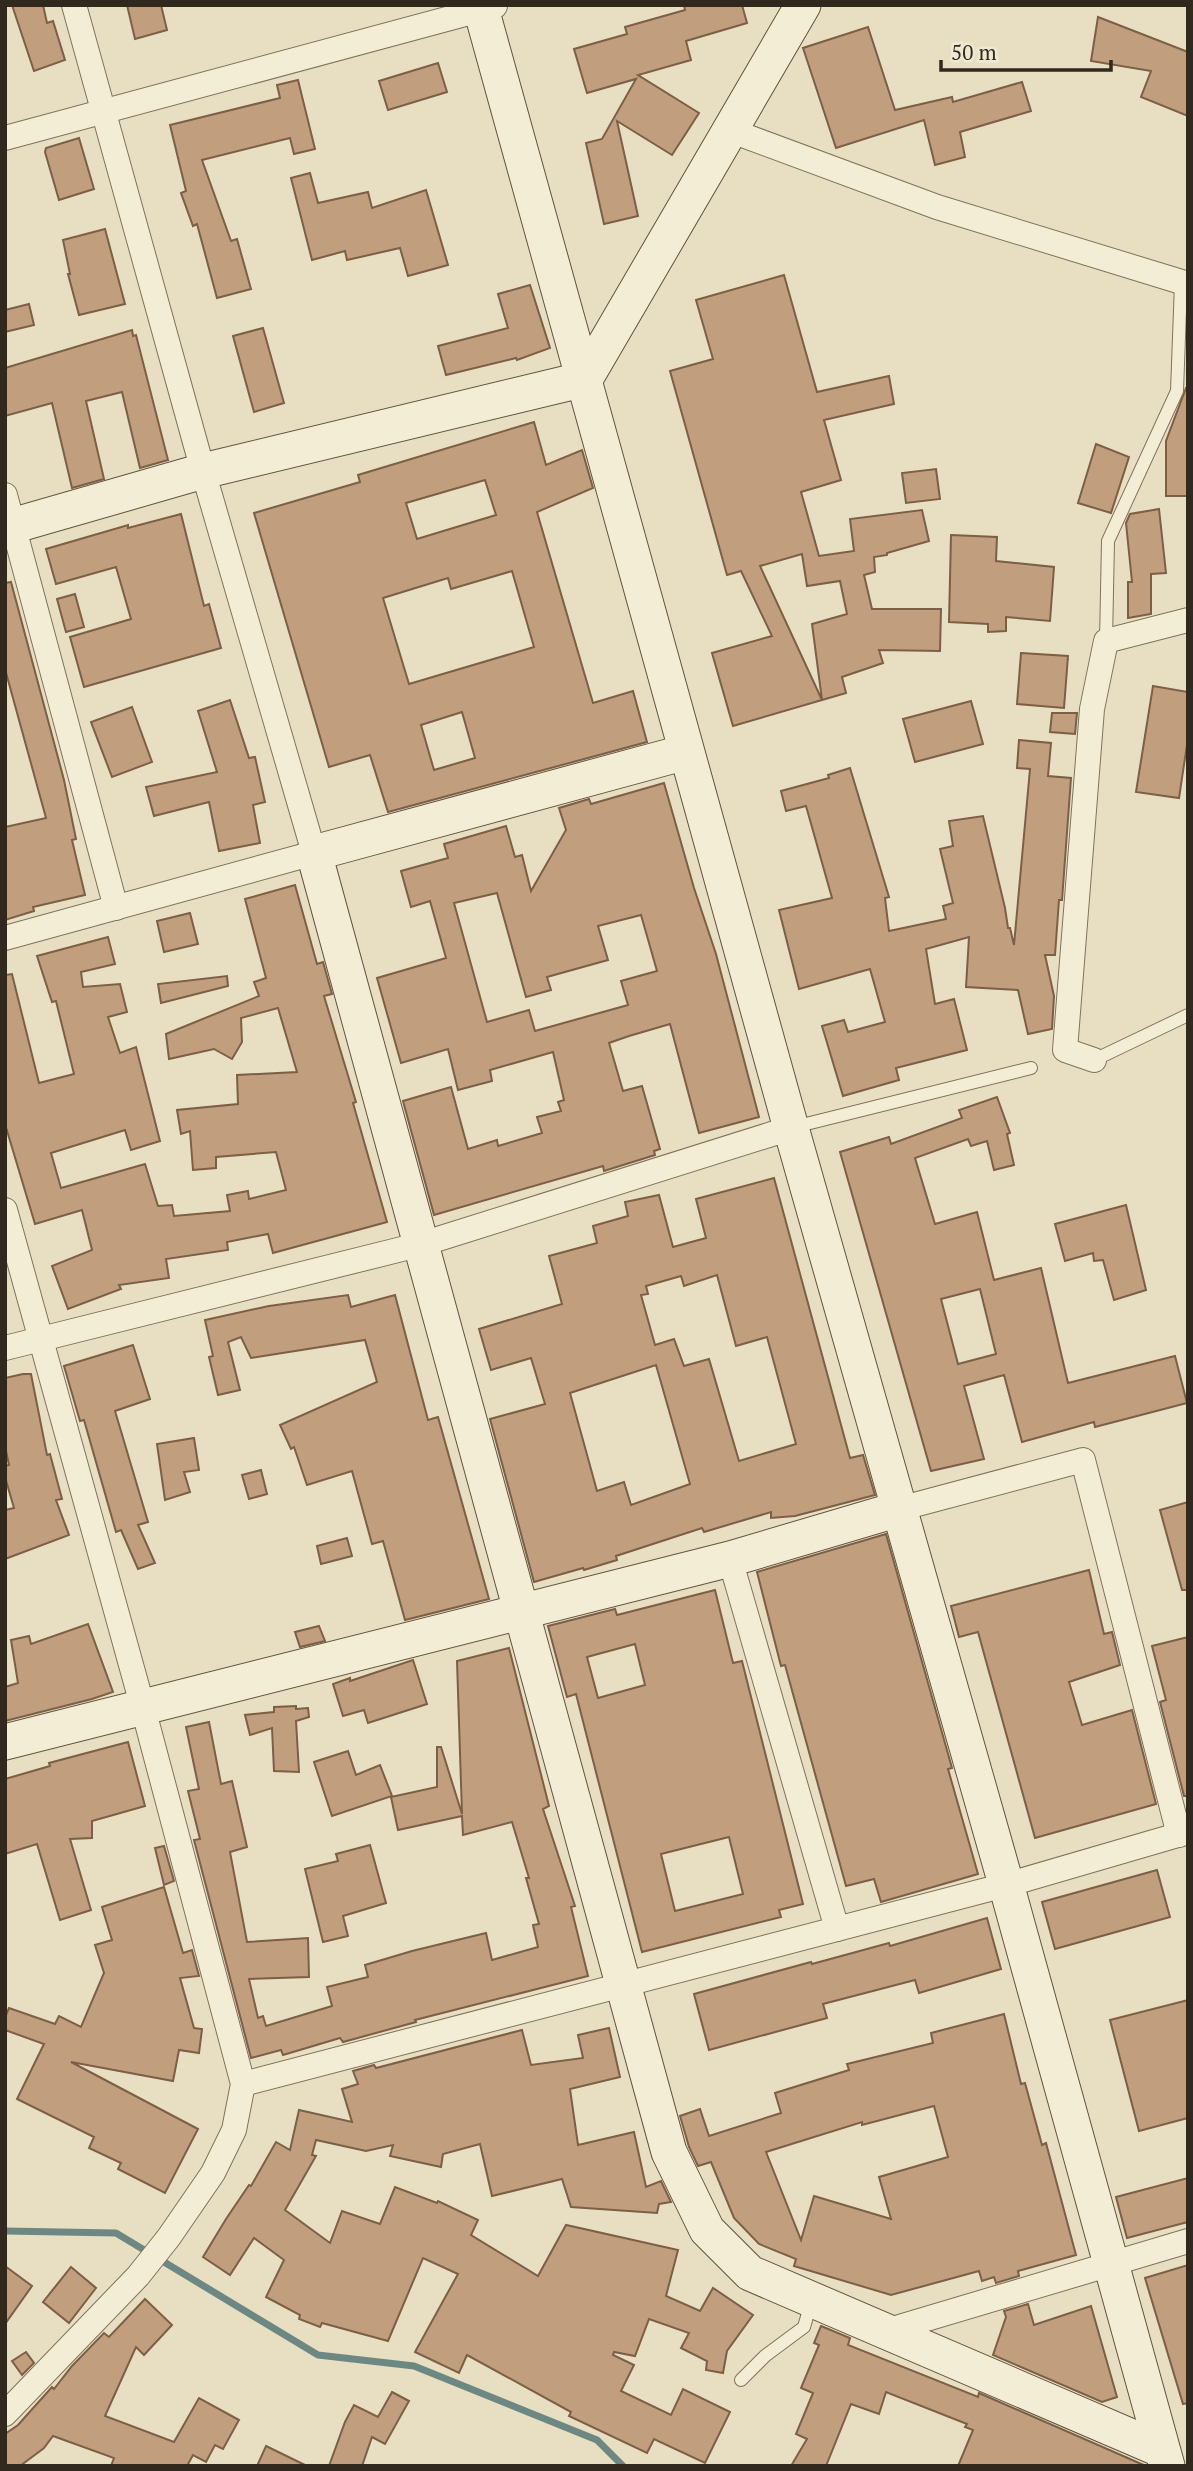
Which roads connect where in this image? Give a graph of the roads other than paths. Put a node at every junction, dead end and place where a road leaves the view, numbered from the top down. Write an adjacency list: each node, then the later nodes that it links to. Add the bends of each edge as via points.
1 (74, 5): 4 (street)
2 (803, 5): 5 (main road)
3 (486, 7): 4 (street); 8 (main road)
4 (104, 111): 6 (street); 9 (street)
5 (729, 130): 7 (street, via 937,207); 8 (main road)
6 (5, 138)
7 (1184, 284): 12 (lane, via 1177,391 1108,541)
8 (585, 379): 9 (main road); 13 (main road)
9 (203, 471): 10 (main road); 14 (street)
10 (8, 517): 15 (street)
11 (1188, 621): 12 (street)
12 (1106, 642): 18 (street, via 1092,709 1065,1050)
13 (687, 752): 14 (main road); 20 (main road)
14 (314, 853): 15 (street); 22 (main road)
15 (116, 908): 16 (street)
16 (5, 938)
17 (1188, 1015): 18 (lane)
18 (1094, 1060)
19 (1031, 1068): 20 (lane)
20 (791, 1128): 22 (street); 25 (main road)
21 (5, 1210): 23 (street)
22 (422, 1244): 23 (street); 27 (main road)
23 (41, 1338): 24 (street); 28 (street)
24 (5, 1348)
25 (900, 1509): 26 (main road); 30 (street, via 1083,1460); 31 (main road)
26 (730, 1559): 27 (main road); 32 (street)
27 (523, 1612): 28 (main road); 33 (main road)
28 (143, 1708): 29 (main road); 34 (street)
29 (5, 1742)
30 (1183, 1834): 31 (street)
31 (1006, 1884): 32 (street); 36 (main road)
32 (837, 1929): 33 (street)
33 (625, 1984): 34 (street); 37 (main road, via 669,2152 707,2230 750,2273)
34 (243, 2084): 40 (street, via 234,2130 213,2173 169,2237 138,2276)
35 (1188, 2241): 36 (street)
36 (1112, 2263): 38 (street); 41 (main road)
37 (813, 2300): 38 (main road); 39 (lane, via 804,2328)
38 (886, 2330): 41 (main road)
39 (741, 2380)
40 (9, 2402)
41 (1165, 2458)

